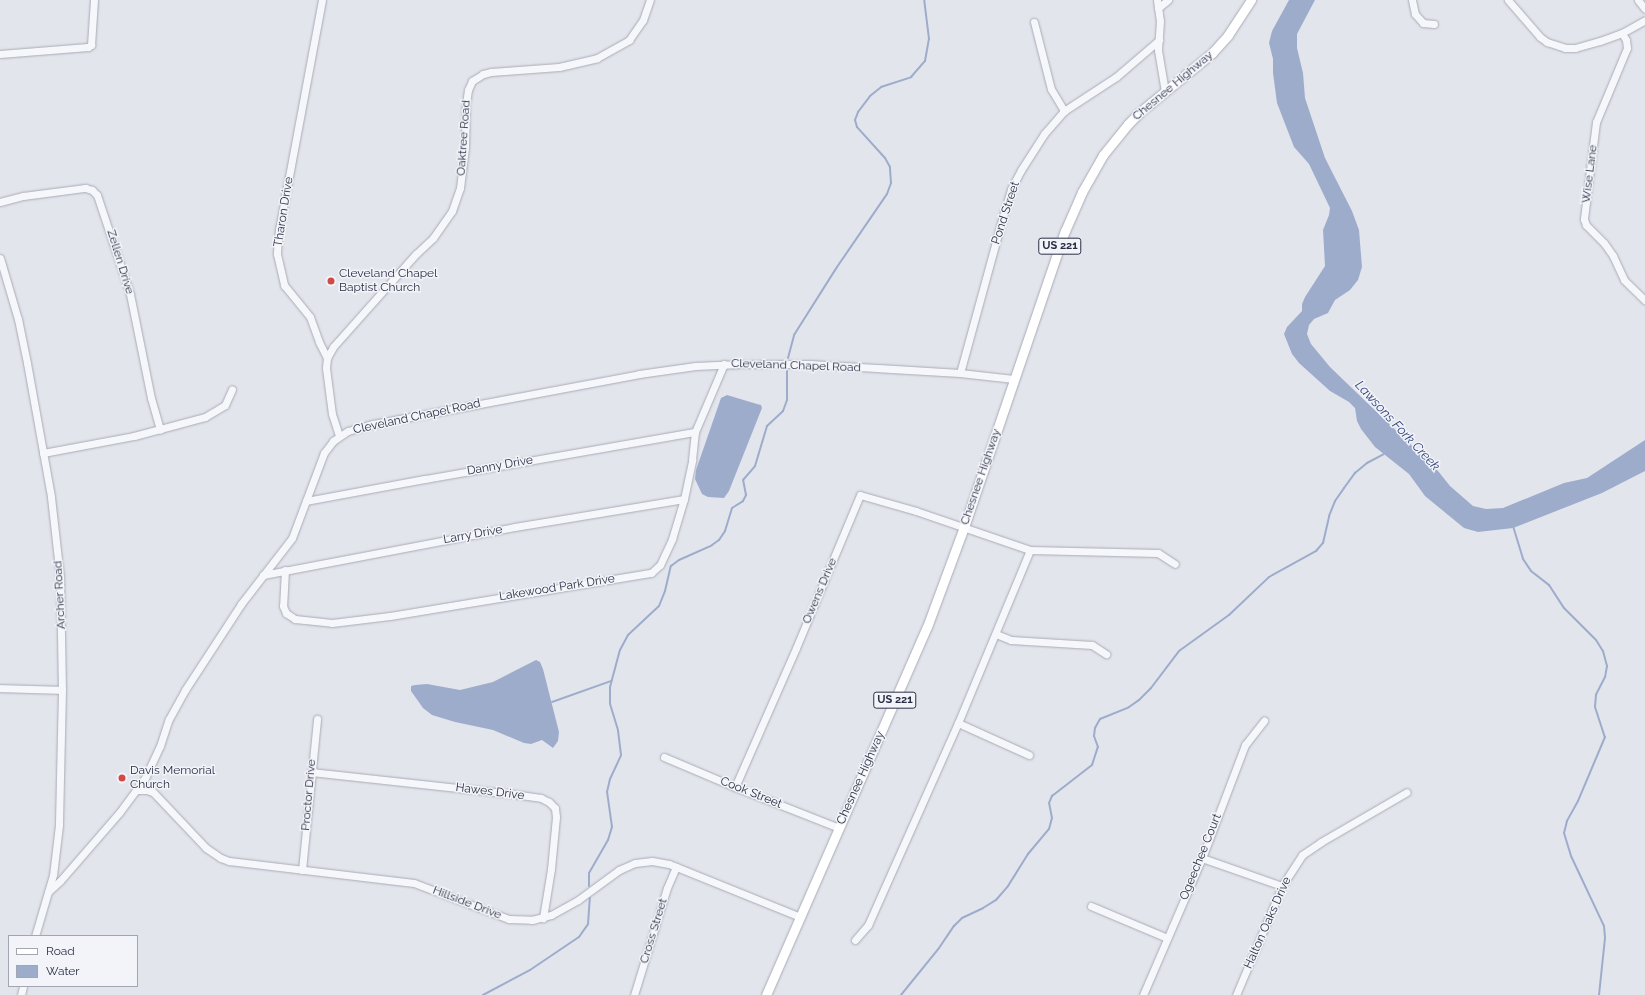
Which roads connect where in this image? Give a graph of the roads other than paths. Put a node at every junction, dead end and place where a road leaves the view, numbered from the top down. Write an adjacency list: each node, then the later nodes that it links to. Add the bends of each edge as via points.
1 (94, 0): 17 (street, via 93,42 88,47)
2 (322, 0): 24 (street, Tharon Drive, via 279,229 277,254 284,284 310,317)
3 (650, 0): 24 (street, Oaktree Road, via 643,20 629,40 597,58 559,67 491,72 472,81 466,104 465,147 460,188 452,211 433,238 333,347)
4 (1157, 0): 10 (street)
5 (1168, 0): 10 (street)
6 (1251, 0): 18 (main road, Chesnee Highway / US 221, via 1228,35 1212,53)
7 (1412, 0): 14 (street, via 1415,14 1423,23)
8 (1508, 0): 15 (street, via 1540,37 1556,46 1584,46)
9 (1638, 0): 11 (street)
10 (1158, 8): 16 (street)
11 (1645, 10)
12 (1645, 20): 15 (street)
13 (1034, 22): 19 (street, via 1051,89)
14 (1434, 24)
15 (1622, 33): 23 (street, Wise Lane, via 1627,48 1596,122 1584,219 1586,225 1613,256 1624,280)
16 (1159, 40): 18 (street, via 1158,50); 19 (street, Pond Street, via 1116,77)
17 (0, 54)
18 (1165, 92): 27 (main road, Chesnee Highway / US 221, via 1140,112 1120,134 1103,156 1082,192 1065,231)
19 (1064, 111): 26 (street, Pond Street, via 1044,134 1011,189)
20 (0, 202): 29 (street, Zellen Drive, via 30,195 85,188 98,195 130,294)
21 (0, 258): 22 (street, Archer Road)
22 (3, 281): 32 (street, Archer Road, via 23,341)
23 (1645, 300)
24 (327, 358): 31 (street, Tharon Drive, via 331,408)
25 (724, 364): 26 (street, Cleveland Chapel Road, via 809,364); 30 (street, Lakewood Park Drive); 31 (street, Cleveland Chapel Road, via 631,375 373,424)
26 (960, 373): 27 (street, Cleveland Chapel Road)
27 (1014, 379): 35 (main road, Chesnee Highway / US 221)
28 (232, 389): 29 (street, via 225,405 205,417)
29 (160, 430): 32 (street)
30 (695, 432): 33 (street, Lakewood Park Drive); 34 (street, Danny Drive)
31 (339, 436): 34 (street, Cleveland Chapel Road, via 324,453)
32 (43, 453): 43 (street, Archer Road, via 59,564 62,603)
33 (684, 500): 38 (street, Larry Drive, via 515,527); 38 (street, Lakewood Park Drive, via 663,560 656,570 645,575 343,623 322,623 295,619 286,613 283,606)
34 (306, 501): 39 (street, Cleveland Chapel Road, via 292,538)
35 (964, 527): 36 (street); 50 (street, Owens Drive, via 860,495); 53 (main road, Chesnee Highway / US 221, via 927,627)
36 (1030, 550): 37 (street, via 1158,553); 40 (street)
37 (1175, 564)
38 (285, 570): 39 (street, Larry Drive)
39 (263, 575): 51 (street, Cleveland Chapel Road, via 225,626 185,690 169,719 154,763)
40 (996, 634): 41 (street, via 1011,640 1092,645); 46 (street)
41 (1106, 654)
42 (0, 688): 43 (street)
43 (62, 690): 58 (street, Archer Road, via 58,841)
44 (317, 720): 49 (street, Proctor Drive)
45 (1264, 721): 54 (street, Ogeechee Court, via 1245,745)
46 (958, 723): 47 (street); 64 (street, via 868,925)
47 (1029, 754)
48 (664, 757): 50 (street, Cook Street)
49 (311, 772): 56 (street, Proctor Drive); 61 (street, Hawes Drive, via 513,794 542,798 550,802 555,808 556,817)
50 (735, 787): 53 (street, Cook Street)
51 (137, 790): 56 (street, Hillside Drive, via 153,792 206,848 220,858 238,863); 58 (street, Cleveland Chapel Road)
52 (1407, 792): 57 (street, Halton Oaks Drive, via 1302,855)
53 (839, 828): 60 (main road, Chesnee Highway / US 221)
54 (1202, 858): 57 (street); 63 (street, Ogeechee Court)
55 (676, 867): 60 (street, Hillside Drive); 61 (street, Hillside Drive, via 652,861 627,866 572,904); 65 (street, Cross Street, via 667,888)
56 (302, 870): 61 (street, Hillside Drive, via 414,884 510,919 521,921)
57 (1282, 886): 68 (street, Halton Oaks Drive)
58 (48, 892): 62 (street, Archer Road)
59 (1091, 906): 63 (street)
60 (800, 917): 66 (main road, Chesnee Highway / US 221)
61 (543, 918)
62 (35, 935)
63 (1167, 938): 67 (street, Ogeechee Court)
64 (855, 940)
65 (634, 995)
66 (766, 995)
67 (1143, 995)
68 (1236, 995)

